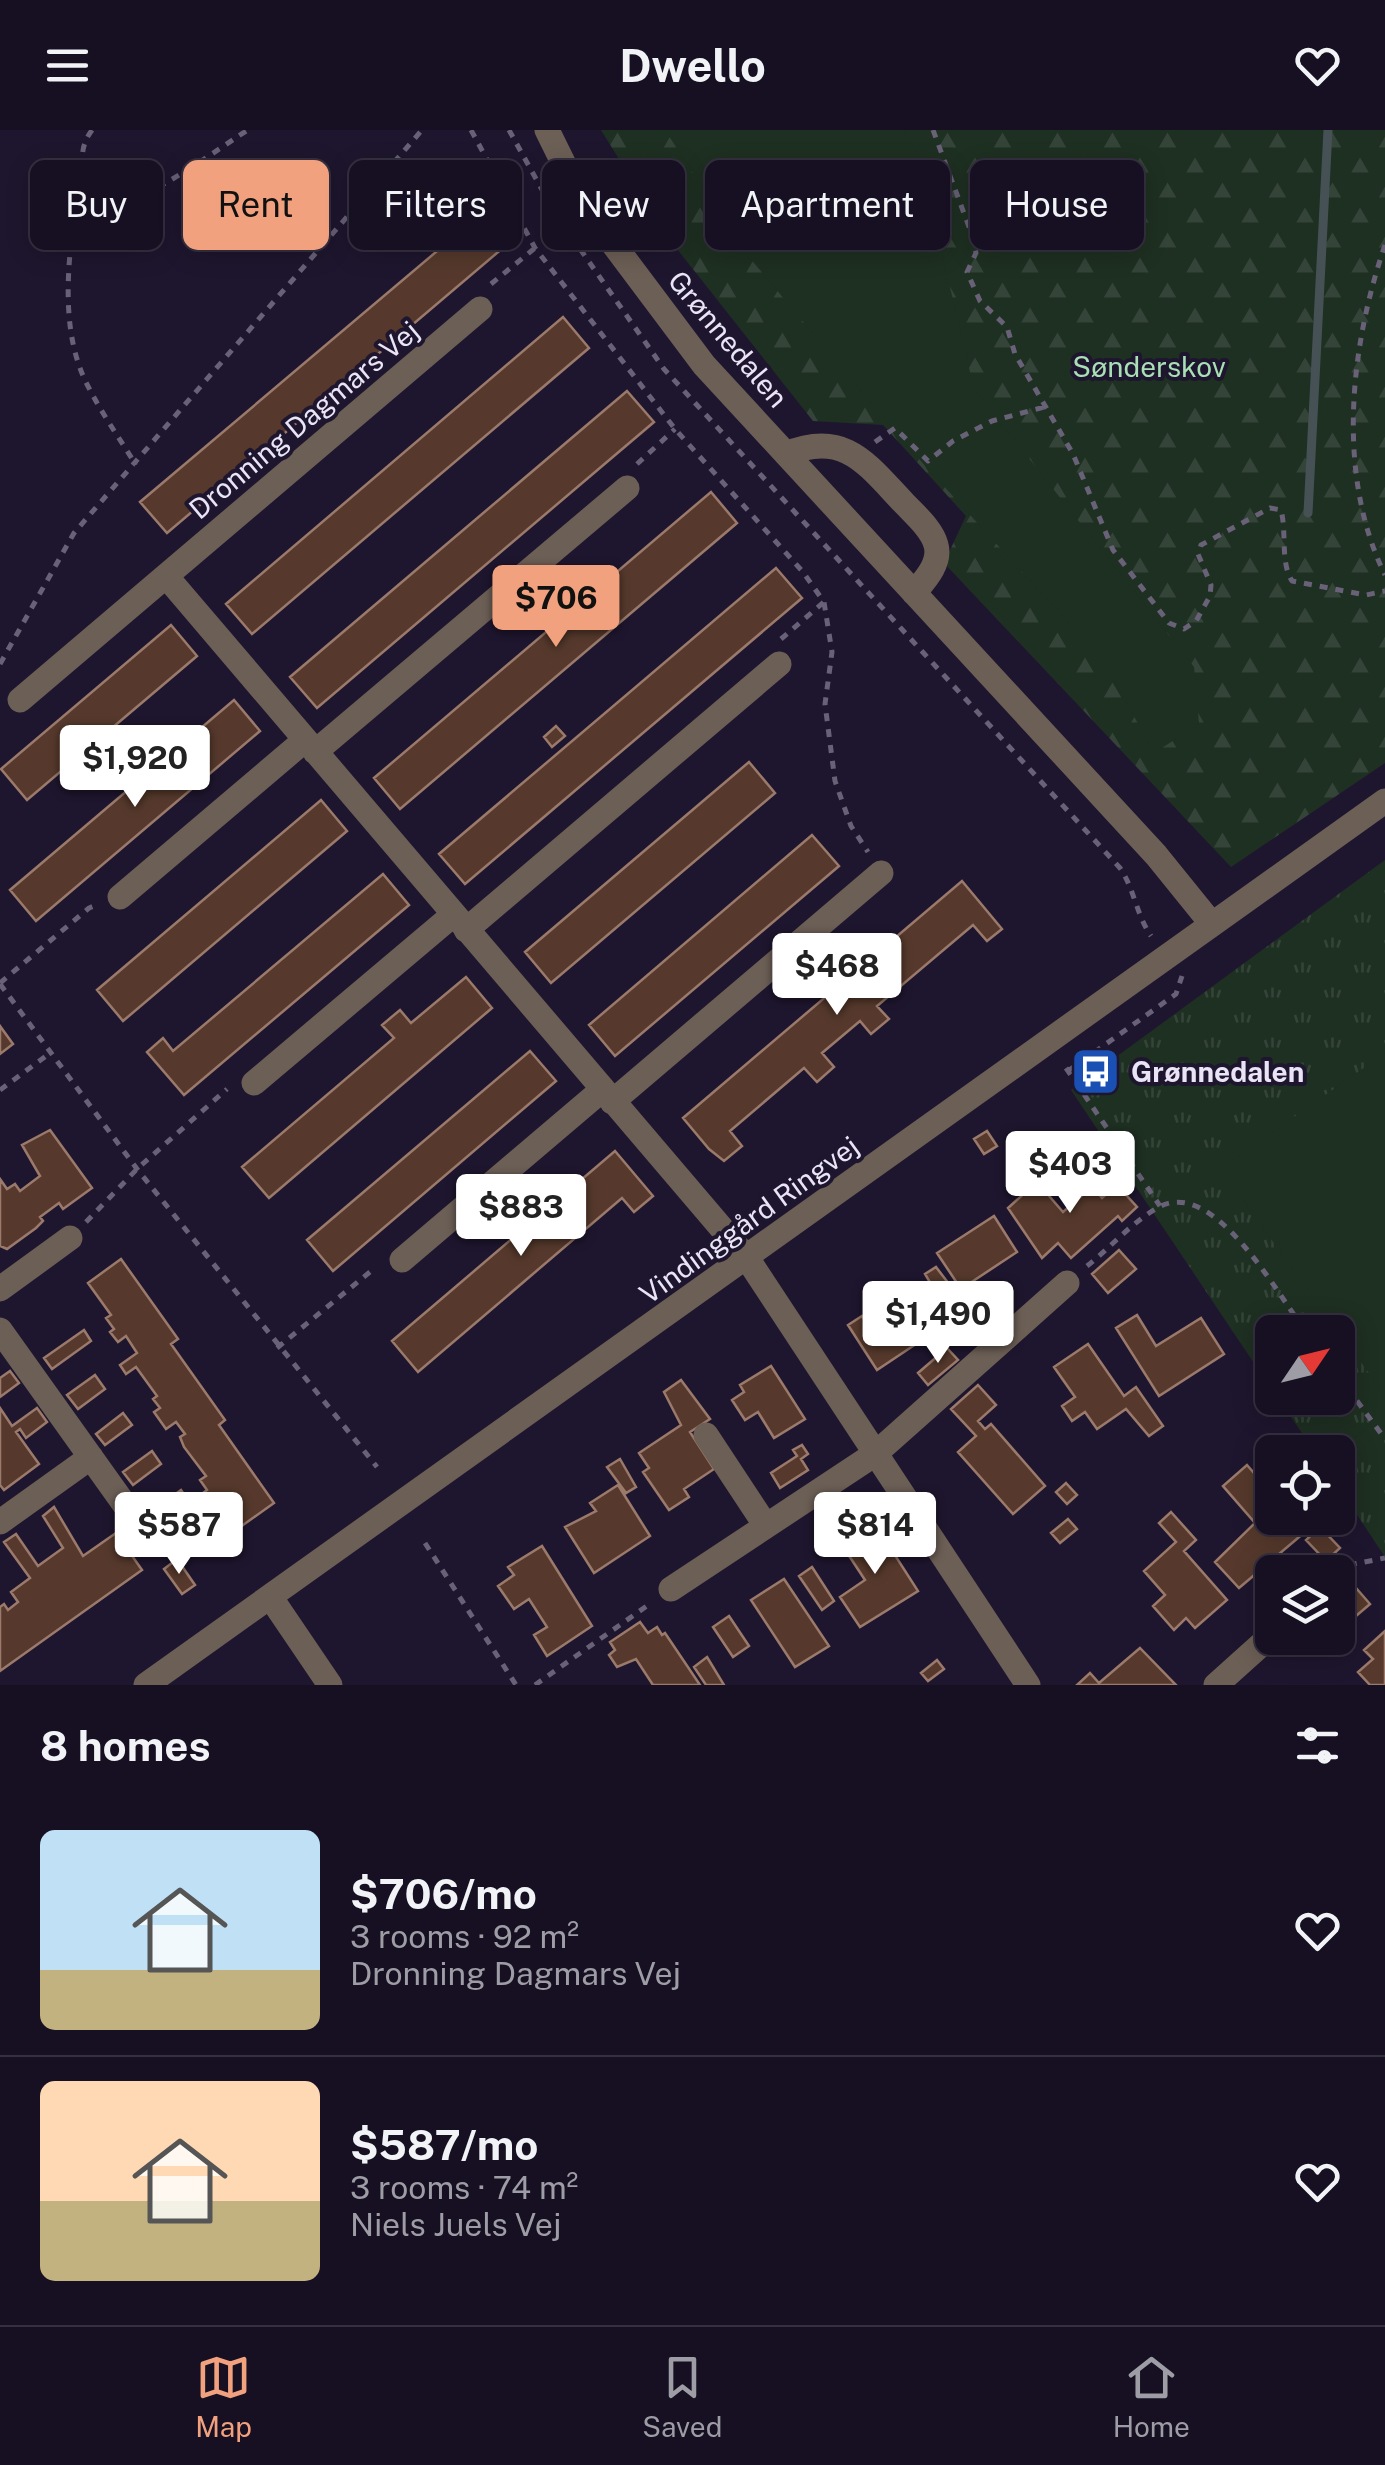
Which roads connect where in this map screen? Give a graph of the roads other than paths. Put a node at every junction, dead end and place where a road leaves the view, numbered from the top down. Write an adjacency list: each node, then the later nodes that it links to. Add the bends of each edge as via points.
1 (547, 130): 3 (street, Grønnedalen, via 584,205 704,365)
2 (480, 309): 5 (street, Dronning Dagmars Vej)
3 (786, 454): 6 (street, Grønnedalen); 6 (street, via 812,444 859,456 936,544 935,564)
4 (627, 488): 9 (street)
5 (166, 576): 8 (street, Dronning Dagmars Vej); 9 (street)
6 (914, 593): 14 (street, Grønnedalen)
7 (779, 664): 13 (street)
8 (20, 700)
9 (310, 746): 12 (street); 13 (street)
10 (1385, 801): 14 (street, Vindinggård Ringvej)
11 (881, 873): 16 (street)
12 (120, 898)
13 (460, 922): 15 (street); 16 (street)
14 (1211, 923): 18 (street, Vindinggård Ringvej)
15 (254, 1084)
16 (607, 1096): 18 (street); 19 (street)
17 (70, 1238): 21 (street)
18 (747, 1258): 24 (street); 30 (street, Vindinggård Ringvej)
19 (402, 1260)
20 (1067, 1282): 24 (street)
21 (0, 1288)
22 (0, 1330): 25 (street)
23 (706, 1435): 27 (street)
24 (875, 1454): 27 (street); 34 (street)
25 (91, 1457): 26 (street); 28 (street)
26 (0, 1522)
27 (766, 1526): 29 (street)
28 (142, 1528)
29 (671, 1589)
30 (270, 1598): 32 (street, Vindinggård Ringvej); 33 (street)
31 (1255, 1650): 35 (street)
32 (146, 1685)
33 (330, 1685)
34 (1028, 1685)
35 (1216, 1685)

